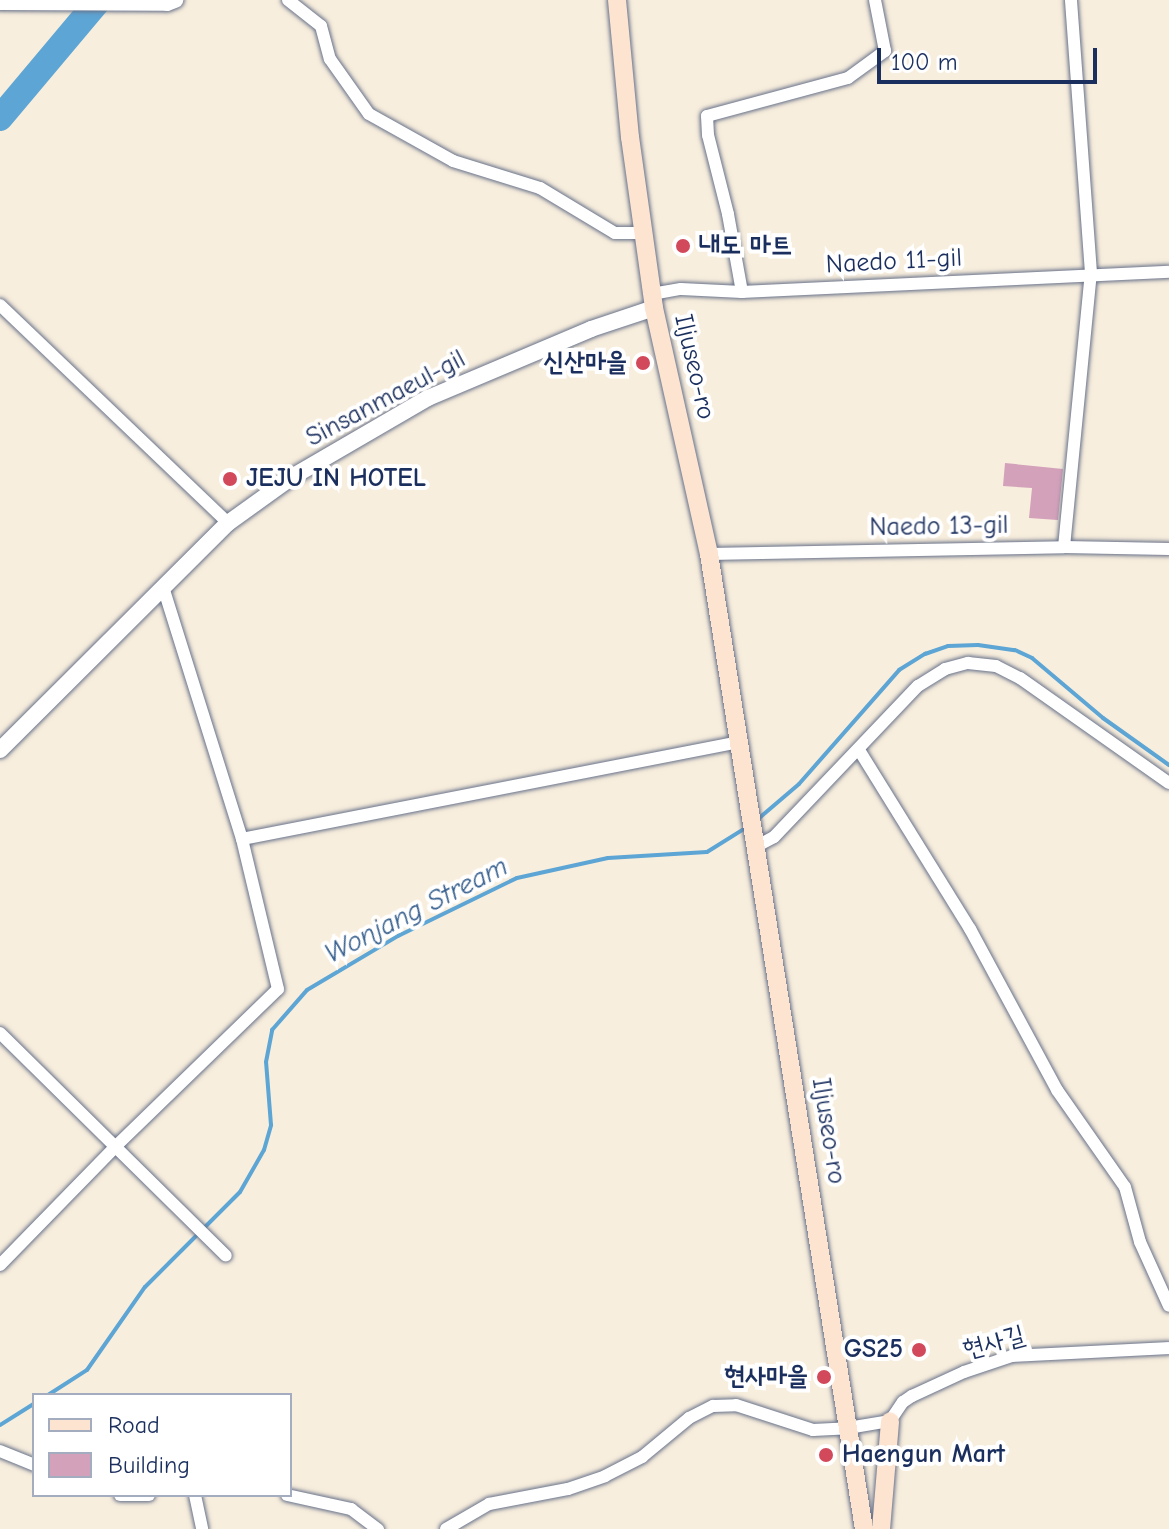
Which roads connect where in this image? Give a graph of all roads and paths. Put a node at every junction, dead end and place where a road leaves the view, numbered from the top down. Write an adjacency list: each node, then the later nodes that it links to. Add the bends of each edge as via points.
1 (175, 0): 6 (street)
2 (288, 0): 7 (street, via 321,26 330,59 369,114 453,161 540,188 615,233)
3 (618, 0): 7 (main road, Iljuseo-ro)
4 (875, 0): 10 (street, via 885,51 848,78 707,116)
5 (1071, 0): 9 (street)
6 (0, 2)
7 (643, 233): 11 (main road, Iljuseo-ro)
8 (1169, 272): 9 (street, Naedo 11-gil)
9 (1091, 273): 10 (street, Naedo 11-gil); 14 (street)
10 (742, 292): 11 (street, Naedo 11-gil, via 681,289)
11 (653, 301): 13 (street, Sinsanmaeul-gil, via 428,398 292,477); 16 (main road, Iljuseo-ro)
12 (0, 305): 13 (street)
13 (228, 523): 17 (street, Sinsanmaeul-gil)
14 (1064, 547): 15 (street, Naedo 13-gil); 16 (street, Naedo 13-gil)
15 (1169, 549)
16 (709, 554): 18 (main road, Iljuseo-ro)
17 (163, 587): 19 (street, Sinsanmaeul-gil); 22 (street)
18 (739, 742): 22 (street); 23 (main road, Iljuseo-ro)
19 (0, 750)
20 (859, 750): 21 (street, via 932,675 957,665 982,664 1020,678); 23 (street, via 774,837); 28 (street, via 970,929 1057,1090 1125,1187 1140,1242)
21 (1169, 783)
22 (242, 839): 25 (street, via 278,989)
23 (756, 840): 31 (main road, Iljuseo-ro)
24 (0, 1033): 25 (street)
25 (117, 1145): 26 (street); 27 (street)
26 (221, 1253)
27 (0, 1265)
28 (1169, 1306)
29 (1169, 1348): 30 (street, 현사길, via 1024,1354 990,1362 912,1396)
30 (890, 1421): 31 (street); 40 (main road)
31 (848, 1428): 38 (street, via 813,1430 736,1405 713,1406 689,1418 642,1457 605,1476 489,1504); 39 (main road, Iljuseo-ro)
32 (0, 1451): 33 (street)
33 (32, 1464)
34 (292, 1496): 37 (street, via 351,1509)
35 (195, 1497): 36 (street)
36 (202, 1529)
37 (378, 1529)
38 (446, 1529)
39 (864, 1529)
40 (881, 1529)

